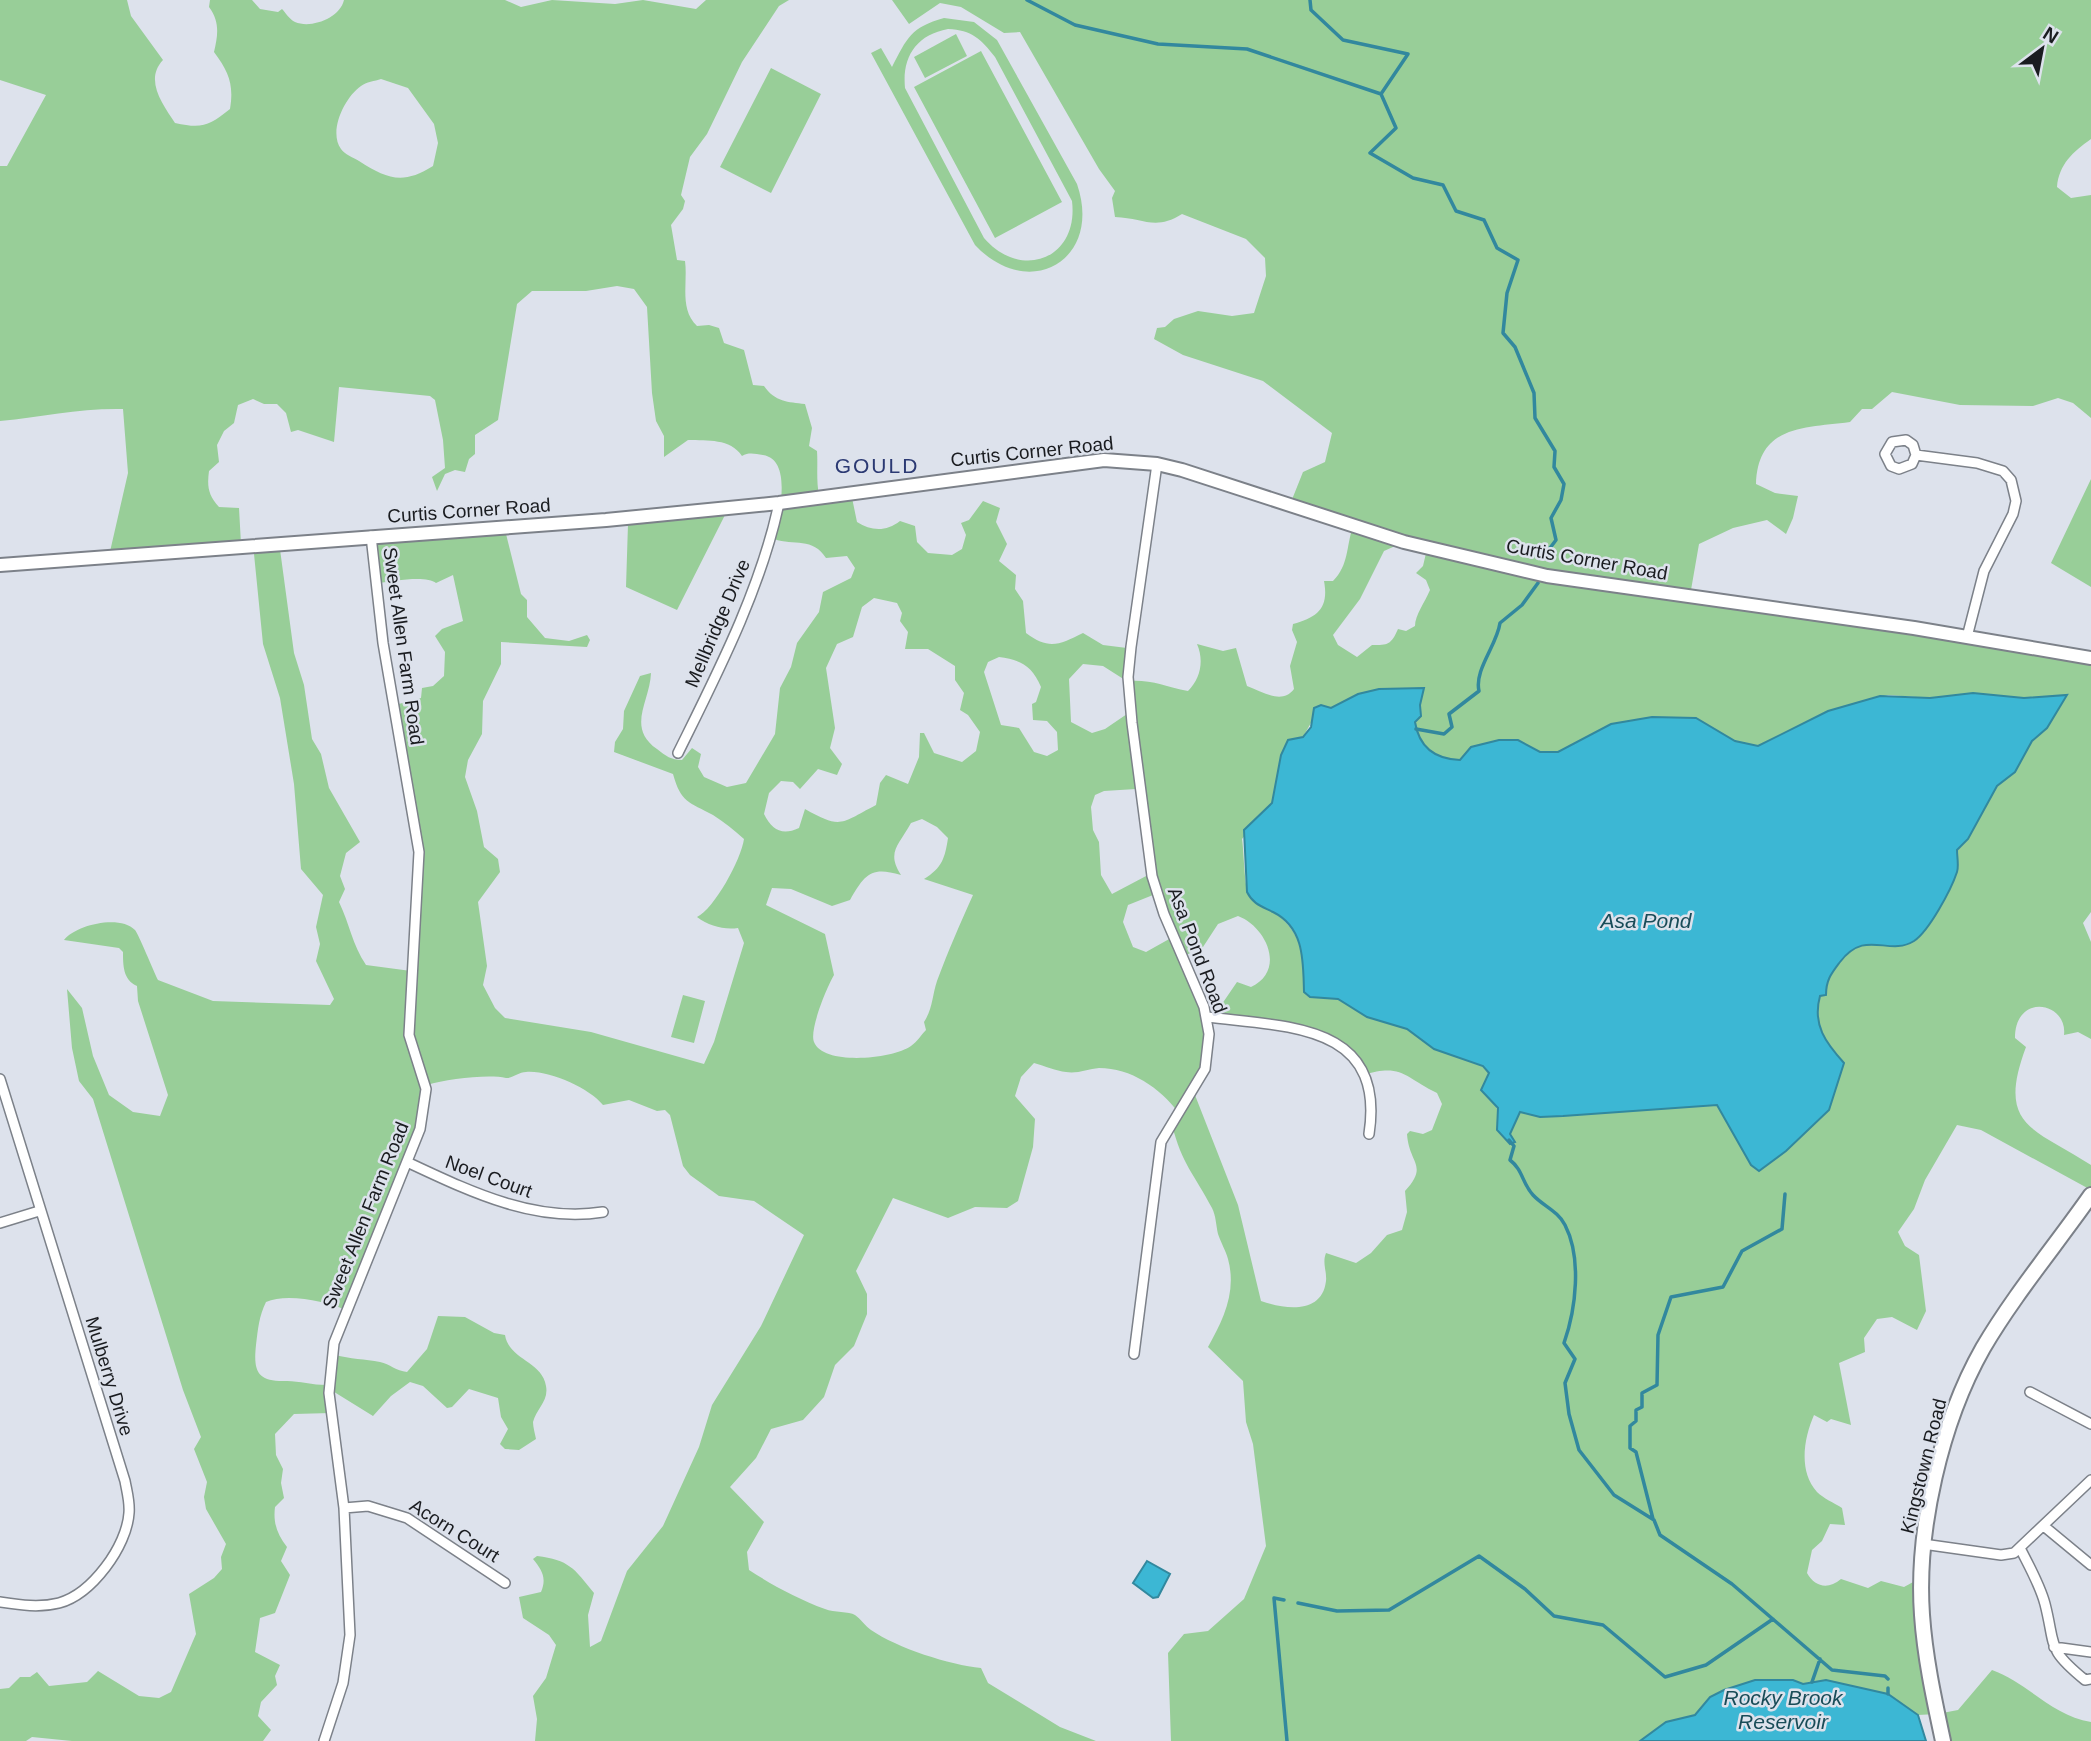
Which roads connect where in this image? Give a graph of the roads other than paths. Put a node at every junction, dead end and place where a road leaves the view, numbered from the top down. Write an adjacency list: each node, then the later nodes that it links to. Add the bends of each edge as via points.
1 (1916, 455): 6 (street, via 2003,471 2014,490 2013,514 1984,571)
2 (1157, 464): 3 (street, Curtis Corner Road, via 1104,460); 6 (street, Curtis Corner Road, via 1404,542 1546,576); 9 (street, Asa Pond Road, via 1130,647 1132,723 1152,876)
3 (779, 503): 4 (street, Curtis Corner Road); 8 (street, Mellbridge Drive, via 773,533 744,608)
4 (370, 536): 5 (street, Curtis Corner Road); 12 (street, Sweet Allen Farm Road, via 383,643 419,852 409,1042 426,1096)
5 (0, 565)
6 (1966, 636): 7 (street, Curtis Corner Road)
7 (2091, 658)
8 (678, 753)
9 (1207, 1017): 11 (street, via 1303,1029 1331,1039 1364,1071 1370,1084); 17 (street, Asa Pond Road, via 1205,1069 1168,1128 1157,1160)
10 (0, 1079): 14 (street, Mulberry Drive)
11 (1369, 1134)
12 (407, 1162): 15 (street, Noel Court, via 536,1212 567,1216); 21 (street, Sweet Allen Farm Road, via 334,1343 329,1393)
13 (2091, 1195): 23 (main road, Kingstown Road, via 1972,1369 1945,1444)
14 (39, 1210): 16 (street); 27 (street, Mulberry Drive, via 125,1481 129,1514 121,1543 78,1593 58,1604 42,1606)
15 (603, 1212)
16 (0, 1223)
17 (1134, 1354)
18 (2030, 1392): 19 (street)
19 (2091, 1424)
20 (2091, 1480): 22 (street)
21 (344, 1508): 26 (street, Acorn Court, via 368,1506 407,1518); 31 (street, Sweet Allen Farm Road, via 350,1635 343,1683)
22 (2045, 1527): 24 (street); 25 (street)
23 (1923, 1544): 24 (street, via 2001,1555); 32 (main road, Kingstown Road, via 1925,1647)
24 (2020, 1548): 28 (street, via 2045,1605)
25 (2091, 1565)
26 (505, 1583)
27 (0, 1602)
28 (2054, 1647): 29 (street); 30 (street, via 2064,1663 2085,1680)
29 (2091, 1652)
30 (2091, 1679)
31 (324, 1741)
32 (1943, 1741)

